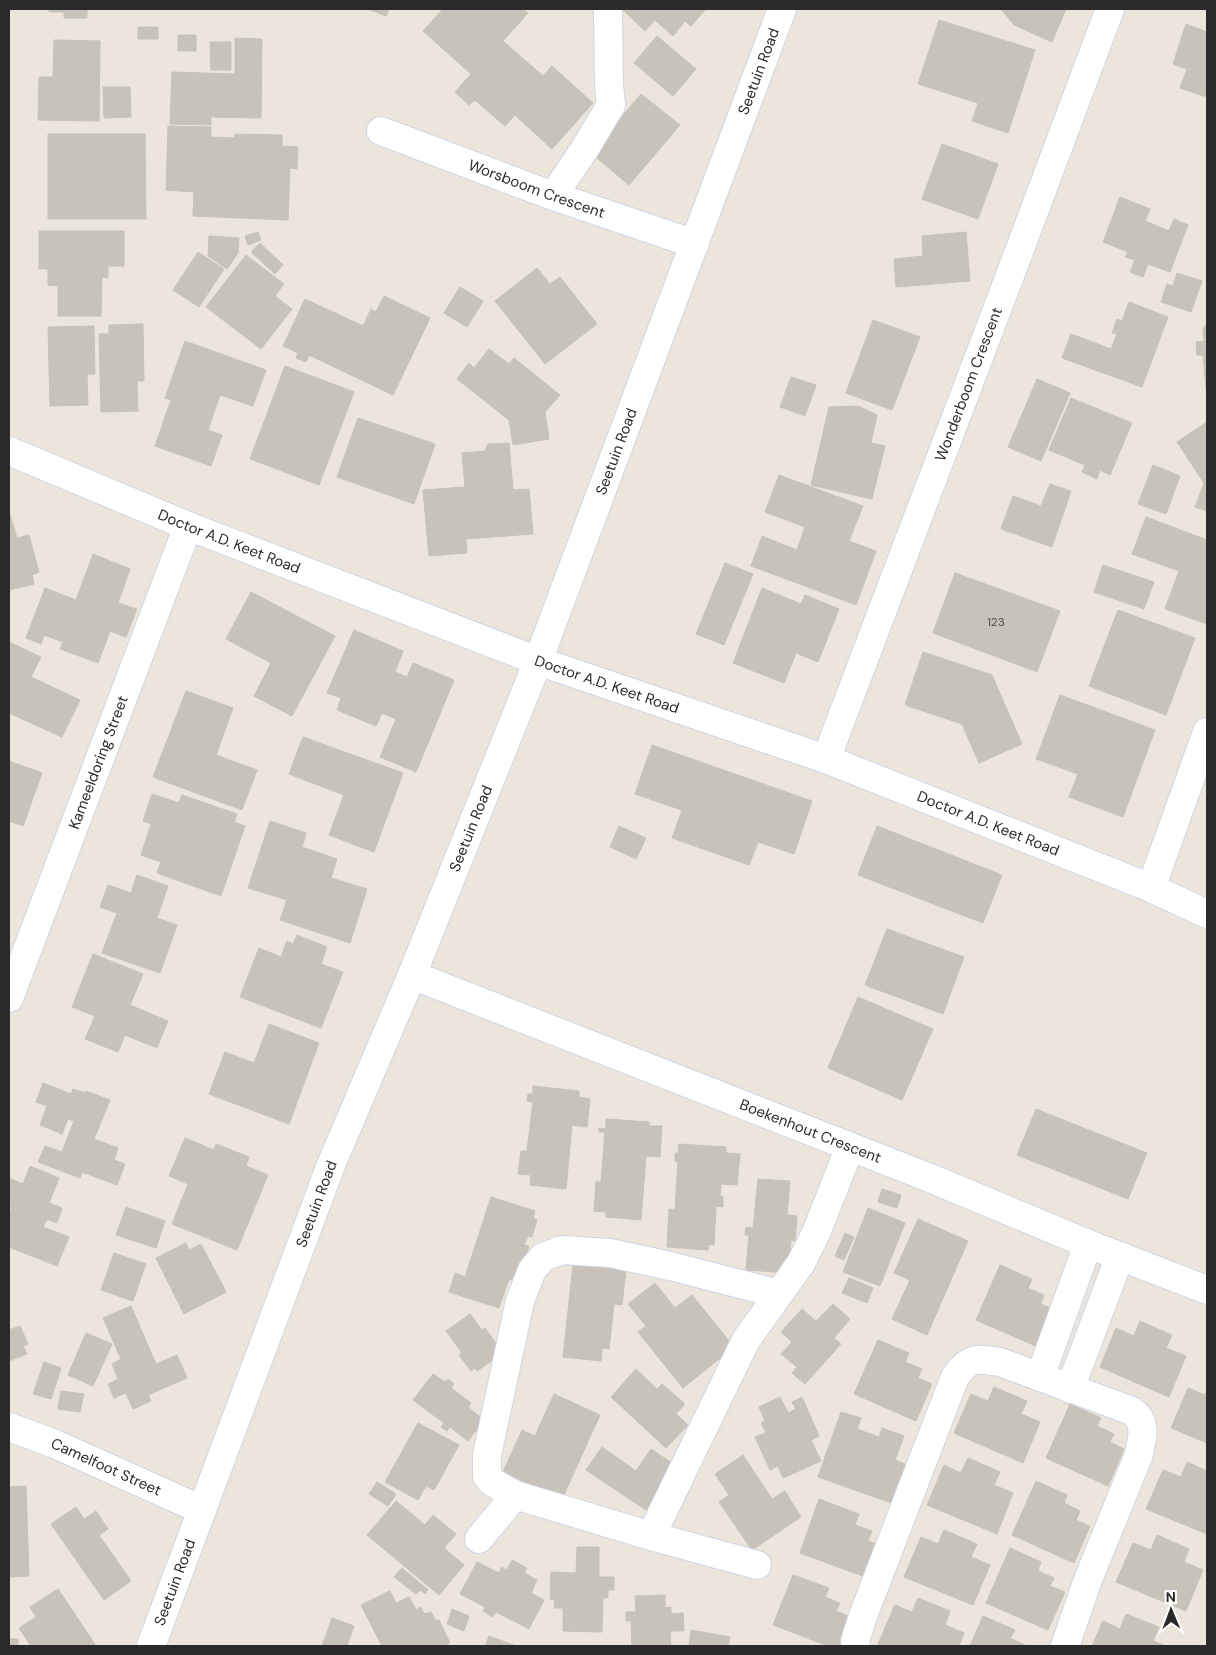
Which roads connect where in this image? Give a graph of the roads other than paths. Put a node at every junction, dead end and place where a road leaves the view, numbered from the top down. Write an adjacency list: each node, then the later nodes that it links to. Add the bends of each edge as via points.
1 (608, 9): 5 (street, via 611,105)
2 (782, 9): 6 (street, Seetuin Road)
3 (1110, 9): 11 (street, Wonderboom Crescent)
4 (381, 131): 5 (street, Worsboom Crescent)
5 (553, 196): 6 (street, Worsboom Crescent)
6 (695, 244): 9 (street, Seetuin Road)
7 (9, 451): 8 (street, Doctor A.D. Keet Road)
8 (188, 526): 9 (street, Doctor A.D. Keet Road); 15 (street, Kameeldoring Street)
9 (538, 661): 11 (street, Doctor A.D. Keet Road); 14 (street, Seetuin Road)
10 (1207, 732): 12 (street)
11 (826, 759): 12 (street, Doctor A.D. Keet Road)
12 (1151, 888): 13 (street, Doctor A.D. Keet Road)
13 (1207, 914)
14 (412, 975): 16 (street, Boekenhout Crescent); 25 (street, Seetuin Road, via 331,1165)
15 (9, 998)
16 (850, 1147): 17 (street, Boekenhout Crescent); 20 (street, via 816,1234)
17 (1088, 1244): 18 (street, Boekenhout Crescent); 21 (street)
18 (1120, 1256): 19 (street, Boekenhout Crescent); 22 (street)
19 (1207, 1290)
20 (779, 1294): 24 (street, via 610,1253 562,1250 543,1257 532,1270 520,1301 487,1455 488,1476 492,1482); 26 (street, via 746,1340)
21 (1040, 1377): 22 (street); 30 (street, via 981,1358 966,1364 955,1377 863,1616)
22 (1070, 1389): 31 (street, via 1137,1414 1143,1439)
23 (9, 1427): 25 (street, Camelfoot Street, via 55,1444)
24 (515, 1495): 26 (street); 27 (street)
25 (202, 1510): 29 (street, Seetuin Road)
26 (651, 1536): 28 (street)
27 (479, 1539)
28 (757, 1565)
29 (151, 1646)
30 (856, 1646)
31 (1065, 1646)

